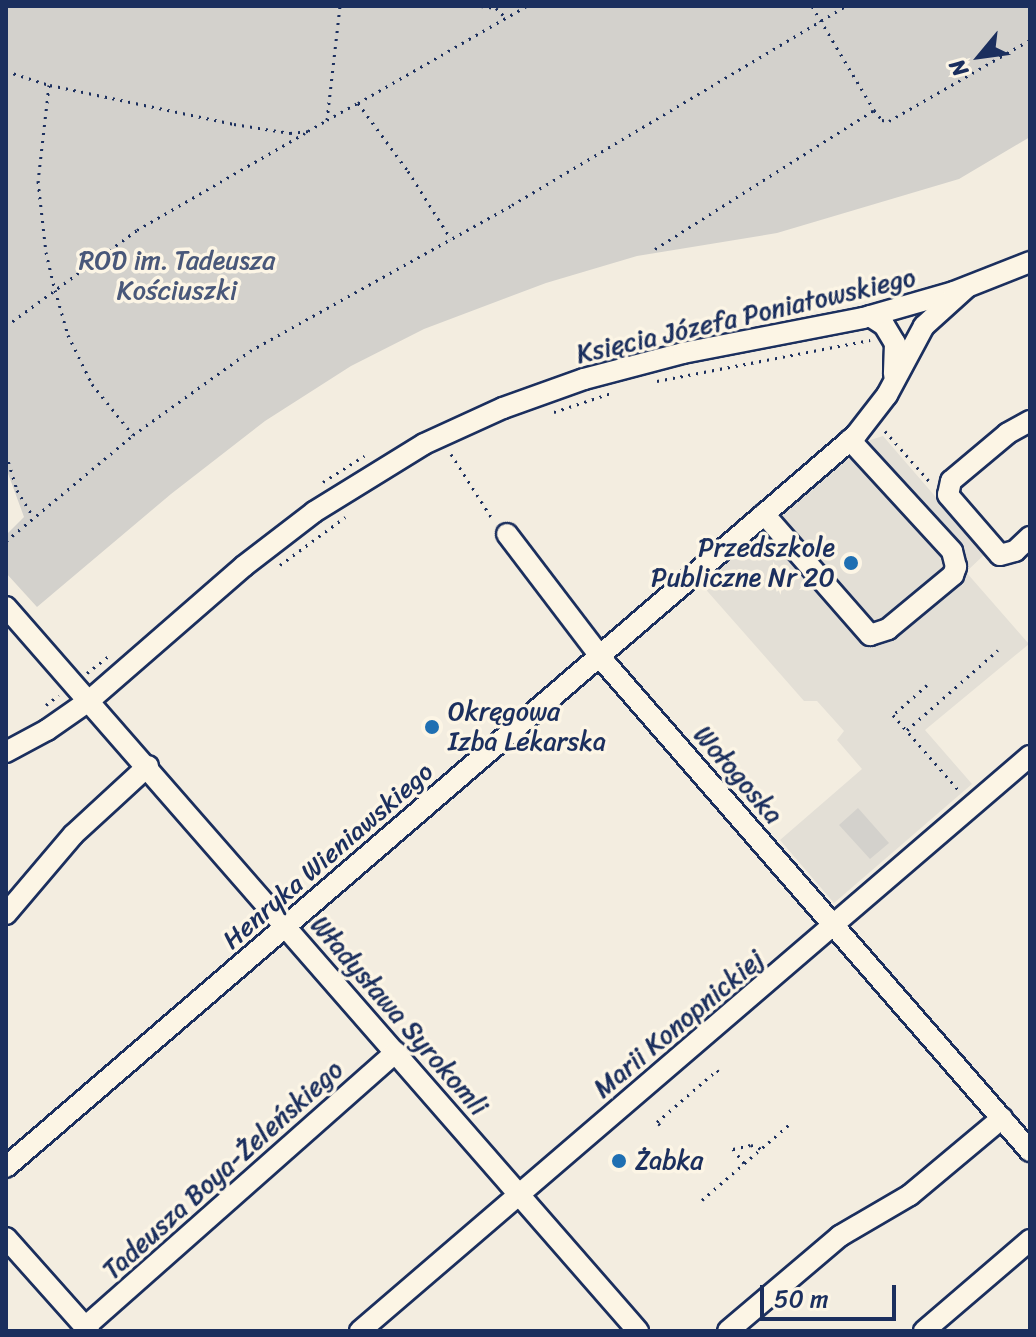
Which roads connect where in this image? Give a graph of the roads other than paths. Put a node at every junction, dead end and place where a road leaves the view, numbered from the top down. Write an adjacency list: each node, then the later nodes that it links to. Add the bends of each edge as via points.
1 (1030, 262): 2 (street, Księcia Józefa Poniatowskiego)
2 (966, 288): 3 (street, Księcia Józefa Poniatowskiego); 4 (street, Henryka Wieniawskiego, via 924,326)
3 (870, 316): 4 (street, Henryka Wieniawskiego, via 884,325 895,343); 12 (street, Księcia Józefa Poniatowskiego, via 613,371 503,408 424,444 294,527)
4 (891, 386): 6 (street, Henryka Wieniawskiego)
5 (1030, 421): 9 (street, via 951,481 948,492 1000,555 1015,551)
6 (850, 440): 7 (street, Henryka Wieniawskiego); 7 (street, via 952,551 953,575 888,629 870,635)
7 (764, 514): 11 (street, Henryka Wieniawskiego)
8 (507, 534): 11 (street, Wołogoska)
9 (1030, 537)
10 (7, 610): 12 (street, Władysława Syrokomli)
11 (599, 655): 17 (street, Wołogoska); 18 (street, Henryka Wieniawskiego)
12 (90, 700): 13 (street, Księcia Józefa Poniatowskiego); 15 (street, Władysława Syrokomli)
13 (6, 752)
14 (1030, 756): 17 (street, Marii Konopnickiej)
15 (148, 766): 16 (street, via 73,835); 18 (street, Władysława Syrokomli)
16 (6, 914)
17 (835, 926): 20 (street, Wołogoska); 23 (street, Marii Konopnickiej)
18 (287, 927): 19 (street, Władysława Syrokomli); 22 (street, Henryka Wieniawskiego)
19 (396, 1052): 23 (street, Władysława Syrokomli); 26 (street, Tadeusza Boya-Żeleńskiego)
20 (1002, 1118): 21 (street, Wołogoska); 29 (street, via 910,1195 840,1236)
21 (1030, 1151)
22 (6, 1167)
23 (519, 1194): 27 (street, Marii Konopnickiej); 28 (street, Władysława Syrokomli)
24 (6, 1238): 26 (street)
25 (1030, 1240): 30 (street)
26 (87, 1329)
27 (360, 1331)
28 (638, 1331)
29 (728, 1331)
30 (924, 1331)

